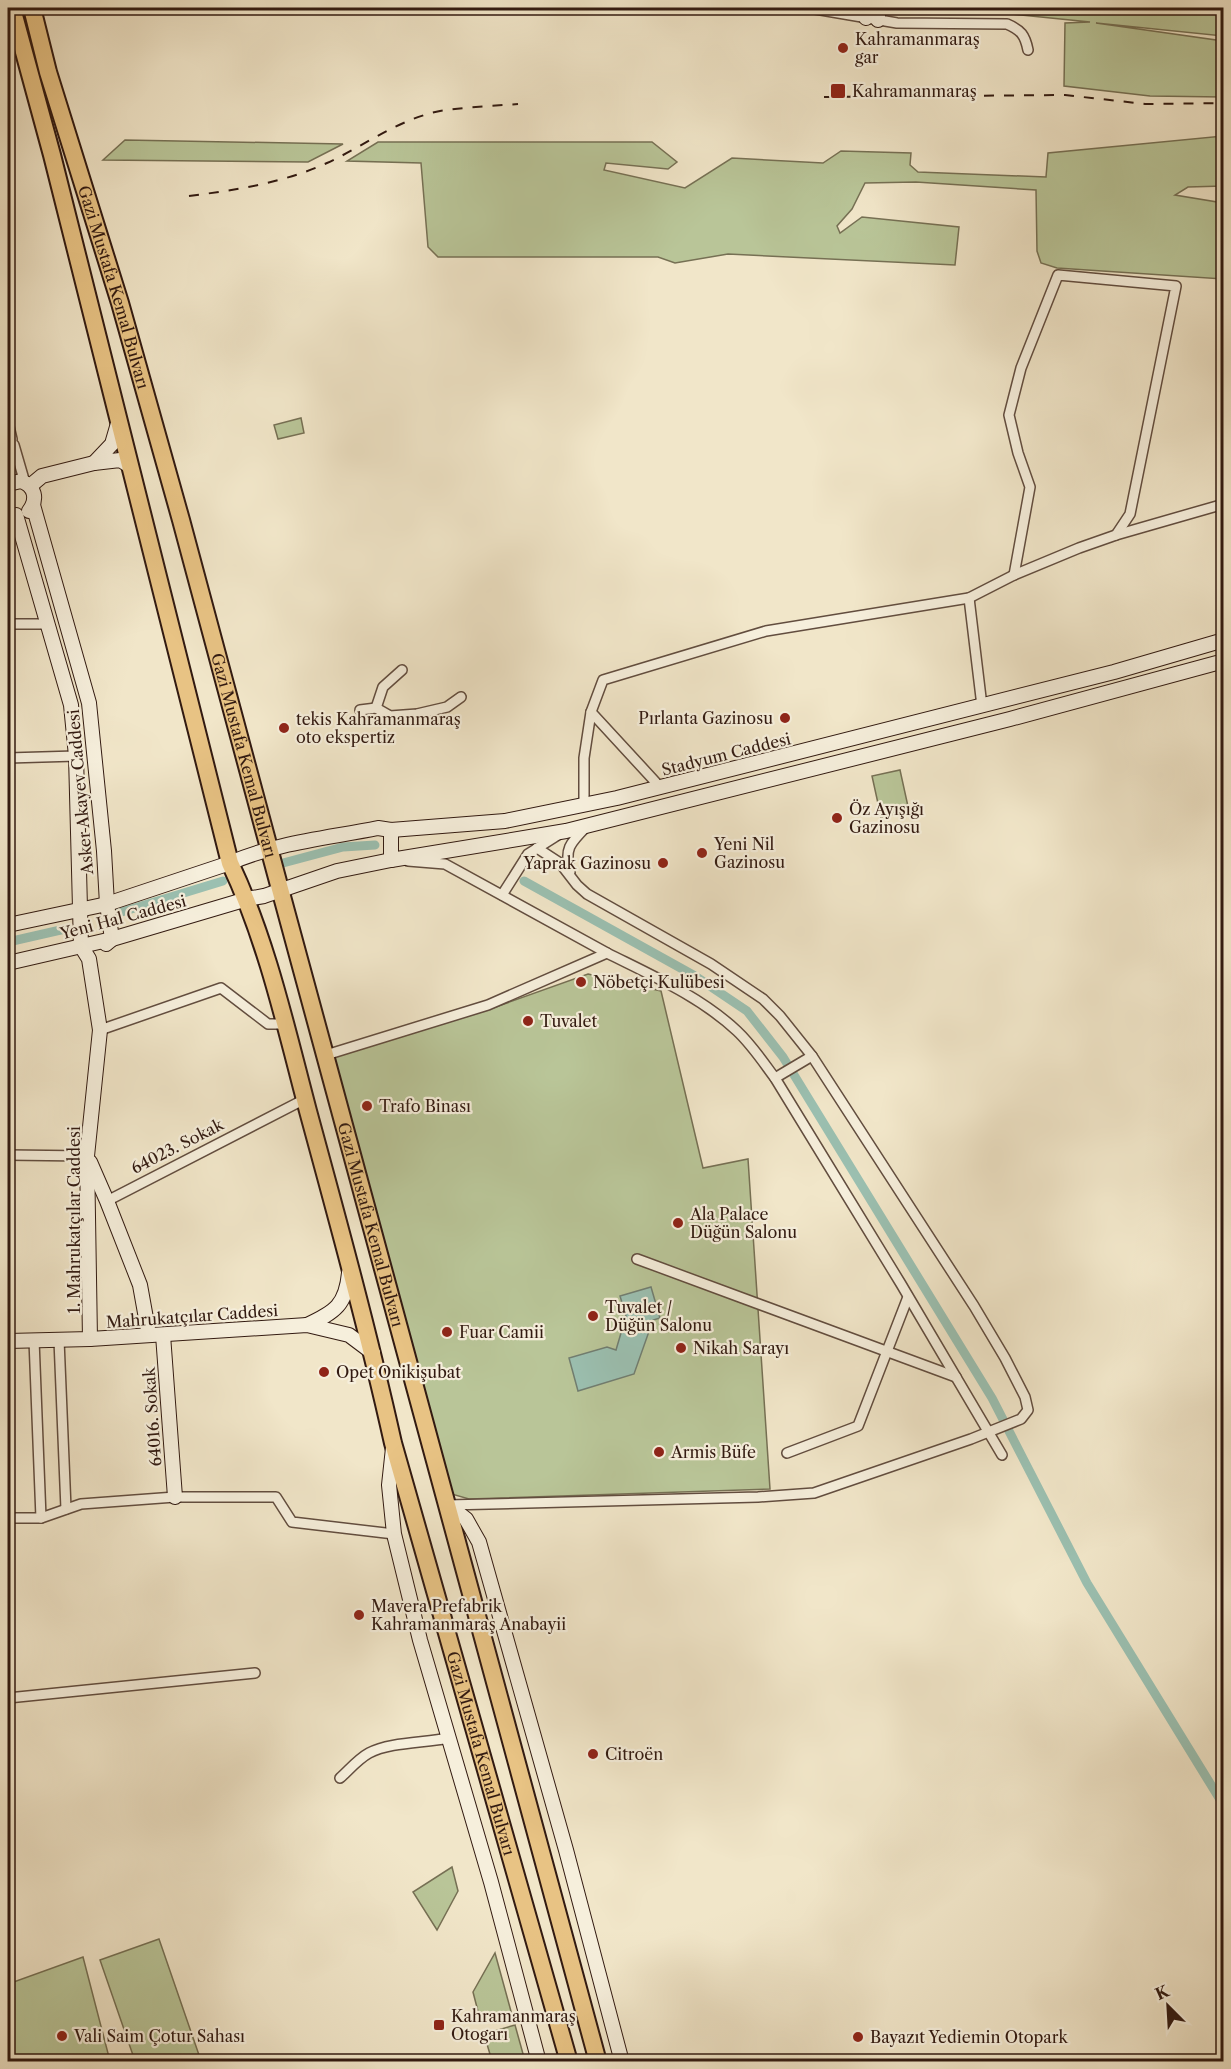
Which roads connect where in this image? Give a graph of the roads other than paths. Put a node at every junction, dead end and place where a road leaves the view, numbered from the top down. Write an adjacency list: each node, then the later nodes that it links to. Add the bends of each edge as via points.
1 (12, 8): 6 (highway, Gazi Mustafa Kemal Bulvarı)
2 (32, 8): 40 (highway, Gazi Mustafa Kemal Bulvarı, via 120,303)
3 (809, 8): 4 (street)
4 (872, 13): 7 (street, via 897,23 1007,24 1020,30)
5 (8, 15): 6 (highway)
6 (18, 34): 8 (highway, Gazi Mustafa Kemal Bulvarı)
7 (1028, 50)
8 (118, 420): 11 (street, via 112,444); 12 (highway, Gazi Mustafa Kemal Bulvarı)
9 (8, 422): 10 (street)
10 (12, 439): 13 (street); 15 (street)
11 (94, 463): 12 (street, via 120,460); 15 (street, via 42,476)
12 (130, 466): 42 (highway, Gazi Mustafa Kemal Bulvarı)
13 (8, 477)
14 (8, 484): 15 (street)
15 (28, 484): 17 (street, Asker Akayev Caddesi, via 34,495)
16 (1224, 504): 19 (street)
17 (33, 505): 18 (street, Asker Akayev Caddesi, via 24,514); 47 (street, Asker Akayev Caddesi, via 89,703)
18 (12, 514): 23 (street, Asker Akayev Caddesi)
19 (1116, 535): 20 (street); 20 (street, via 1130,514 1176,286 1058,275 1021,368 1009,415 1030,487)
20 (1014, 575): 21 (street)
21 (969, 598): 28 (street); 31 (street, via 766,631 625,673 603,680)
22 (8, 624): 23 (street)
23 (46, 624): 32 (street, Asker Akayev Caddesi, via 71,705)
24 (1224, 640): 28 (street, Stadyum Caddesi)
25 (1224, 661): 36 (street)
26 (402, 670): 29 (street, via 383,687)
27 (461, 697): 29 (street, via 447,707 417,714 390,716)
28 (982, 706): 34 (street, Stadyum Caddesi)
29 (376, 708): 30 (street)
30 (360, 711)
31 (591, 712): 34 (street); 35 (street, via 584,758)
32 (76, 756): 33 (street); 48 (street, Asker Akayev Caddesi)
33 (8, 758)
34 (661, 788): 35 (street, Stadyum Caddesi)
35 (584, 806): 37 (street, Stadyum Caddesi, via 505,821)
36 (589, 825): 38 (street); 43 (street, via 572,841 567,852)
37 (391, 830): 40 (street, Stadyum Caddesi, via 378,828); 41 (street)
38 (566, 831): 39 (street); 41 (street)
39 (537, 848): 43 (street, via 560,863); 45 (street, via 528,854)
40 (270, 851): 42 (street, Stadyum Caddesi); 44 (highway, Gazi Mustafa Kemal Bulvarı)
41 (391, 860): 44 (street, via 337,871); 45 (street, via 445,864)
42 (230, 863): 46 (highway, Gazi Mustafa Kemal Bulvarı); 47 (street, Yeni Hal Caddesi)
43 (571, 878): 58 (street, via 587,894 749,989 780,1016)
44 (279, 890): 46 (street); 57 (highway, Gazi Mustafa Kemal Bulvarı)
45 (502, 896): 52 (street)
46 (247, 899): 50 (street, Yeni Hal Caddesi); 55 (highway, Gazi Mustafa Kemal Bulvarı)
47 (106, 904): 48 (street, Yeni Hal Caddesi); 50 (street, Asker Akayev Caddesi)
48 (80, 910): 49 (street, Yeni Hal Caddesi); 51 (street, Asker Akayev Caddesi)
49 (8, 925)
50 (112, 939): 51 (street, Yeni Hal Caddesi); 53 (street)
51 (81, 946): 53 (street, 1. Mahrukatçılar Caddesi); 54 (street, Yeni Hal Caddesi)
52 (607, 953): 57 (street, via 488,1005); 59 (street, via 706,1006 737,1031)
53 (89, 959): 56 (street, 1. Mahrukatçılar Caddesi)
54 (8, 963)
55 (286, 1024): 56 (street, via 268,1024 221,988); 60 (highway, Gazi Mustafa Kemal Bulvarı)
56 (100, 1030): 62 (street, 1. Mahrukatçılar Caddesi)
57 (326, 1055): 81 (highway, Gazi Mustafa Kemal Bulvarı)
58 (812, 1056): 59 (street); 76 (street, via 974,1306 1025,1396 1028,1410 1021,1419)
59 (775, 1078): 66 (street)
60 (305, 1099): 63 (street, 64023. Sokak); 65 (highway, Gazi Mustafa Kemal Bulvarı)
61 (8, 1155): 62 (street)
62 (87, 1156): 63 (street); 69 (street, 1. Mahrukatçılar Caddesi)
63 (107, 1201): 68 (street, 64016. Sokak)
64 (638, 1259): 73 (street)
65 (350, 1267): 67 (street, Mahrukatçılar Caddesi, via 342,1302 329,1315); 74 (highway, Gazi Mustafa Kemal Bulvarı)
66 (908, 1297): 73 (street); 75 (street)
67 (307, 1324): 68 (street, Mahrukatçılar Caddesi); 74 (street, Mahrukatçılar Caddesi, via 349,1335)
68 (156, 1335): 69 (street, Mahrukatçılar Caddesi); 80 (street, 64016. Sokak)
69 (90, 1339): 71 (street, Mahrukatçılar Caddesi)
70 (34, 1340): 71 (street, Mahrukatçılar Caddesi); 72 (street, Mahrukatçılar Caddesi); 84 (street)
71 (59, 1340): 82 (street)
72 (8, 1341)
73 (886, 1352): 75 (street); 78 (street, via 858,1426)
74 (373, 1353): 77 (highway, Gazi Mustafa Kemal Bulvarı)
75 (957, 1377): 76 (street)
76 (993, 1429): 79 (street); 81 (street, via 814,1493)
77 (393, 1443): 85 (street, Gazi Mustafa Kemal Bulvarı, via 389,1485); 91 (highway, Gazi Mustafa Kemal Bulvarı)
78 (787, 1453)
79 (1002, 1455)
80 (175, 1497): 82 (street, via 81,1504); 85 (street, via 276,1497 292,1522)
81 (448, 1505): 92 (highway, Gazi Mustafa Kemal Bulvarı); 93 (street, via 466,1519 479,1542)
82 (66, 1509): 84 (street)
83 (8, 1518): 84 (street)
84 (41, 1518)
85 (394, 1534): 88 (street, Gazi Mustafa Kemal Bulvarı)
86 (255, 1673): 87 (street)
87 (8, 1698)
88 (449, 1738): 89 (street, via 386,1746 366,1754); 90 (street, Gazi Mustafa Kemal Bulvarı)
89 (340, 1778)
90 (539, 2061)
91 (569, 2061)
92 (598, 2061)
93 (622, 2061)

